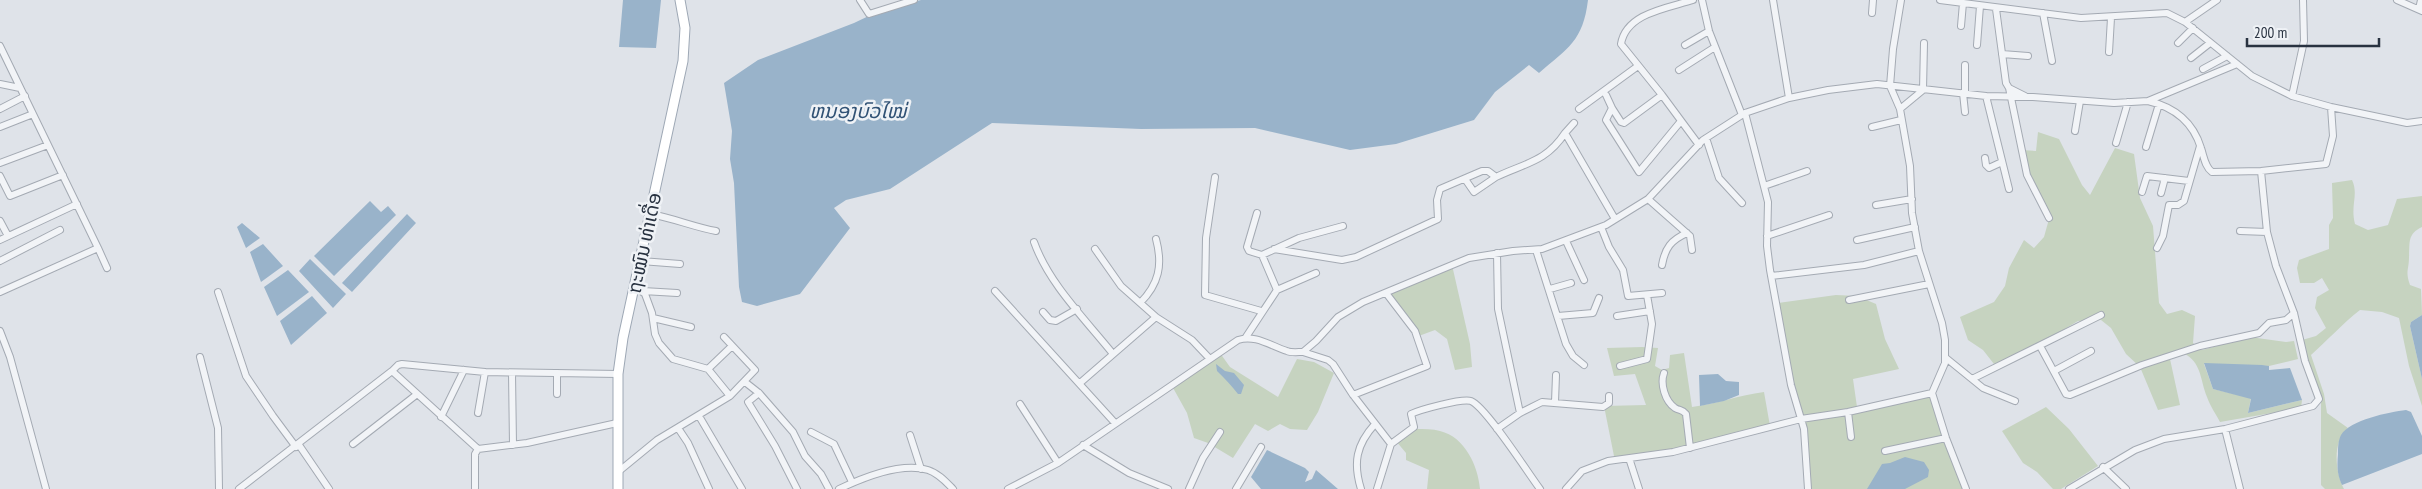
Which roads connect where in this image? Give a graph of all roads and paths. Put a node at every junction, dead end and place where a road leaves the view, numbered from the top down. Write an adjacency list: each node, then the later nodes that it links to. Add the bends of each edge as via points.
1 (680, 0): 105 (main road, ຖະໝົນ ທ່າເດື່ອ, via 685,51)
2 (860, 0): 3 (street, via 868,14)
3 (914, 0)
4 (1693, 0): 40 (street, via 1647,15 1627,28 1621,44)
5 (1702, 0): 24 (street)
6 (1773, 0): 55 (street)
7 (1873, 0): 18 (street)
8 (1901, 0): 44 (street)
9 (1941, 0): 14 (street)
10 (2217, 0): 21 (street)
11 (2303, 0): 54 (street, via 2304,41)
12 (2397, 0): 17 (street)
13 (2421, 0): 17 (street)
14 (1963, 3): 15 (street); 22 (street)
15 (1980, 6): 16 (street); 28 (street)
16 (1996, 8): 19 (street); 33 (street)
17 (2420, 10)
18 (1872, 13)
19 (2043, 13): 20 (street); 37 (street)
20 (2111, 18): 21 (street, via 2162,12); 32 (street)
21 (2185, 22): 23 (street)
22 (1961, 26)
23 (2193, 28): 26 (street); 27 (street)
24 (1709, 31): 30 (street); 31 (street)
25 (1924, 42): 47 (street)
26 (2210, 42): 35 (street); 36 (street)
27 (2178, 43)
28 (1977, 45)
29 (0, 46): 45 (street)
30 (1685, 46)
31 (1715, 47): 41 (street); 68 (street)
32 (2110, 52)
33 (2002, 54): 34 (street); 46 (street)
34 (2028, 56)
35 (2228, 56): 38 (street); 42 (street)
36 (2191, 58)
37 (2052, 61)
38 (2237, 64): 54 (street, via 2252,76); 58 (street)
39 (1965, 65): 48 (street)
40 (1638, 66): 49 (street); 61 (street)
41 (1679, 70)
42 (2203, 70)
43 (0, 84): 45 (street)
44 (1890, 86): 47 (street); 55 (street, via 1877,84); 65 (street)
45 (20, 88): 51 (street)
46 (2009, 88): 53 (street); 56 (street)
47 (1923, 90): 48 (street); 65 (street)
48 (1964, 93): 52 (street); 66 (street)
49 (1662, 94): 62 (street, via 1624,123); 70 (street)
50 (1606, 95): 62 (street)
51 (25, 96): 64 (street); 67 (street)
52 (1986, 96): 56 (street); 84 (street)
53 (2025, 96): 56 (street); 57 (street)
54 (2292, 96): 63 (street)
55 (1789, 98): 68 (street)
56 (2010, 98): 107 (street, via 2027,175)
57 (2080, 101): 59 (street); 75 (street)
58 (2148, 101): 59 (street); 60 (street)
59 (2128, 102): 78 (street)
60 (2159, 104): 79 (street, via 2185,120); 82 (street)
61 (1579, 108)
62 (1612, 108): 70 (street, via 1606,120 1639,172)
63 (2331, 108): 71 (street, via 2407,123); 87 (street, via 2333,136 2327,163)
64 (0, 109)
65 (1900, 109): 69 (street)
66 (1965, 112)
67 (33, 114): 74 (street); 80 (street)
68 (1743, 114): 77 (street); 95 (street)
69 (1902, 120): 73 (street); 100 (street)
70 (1681, 121): 81 (street)
71 (2422, 121)
72 (1574, 122): 76 (street)
73 (1872, 127)
74 (0, 128)
75 (2075, 131)
76 (1565, 133): 91 (street, via 1542,158); 108 (street)
77 (1706, 138): 81 (street); 101 (street, via 1719,178)
78 (2116, 143)
79 (2200, 144): 87 (street, via 2207,167 2212,172); 94 (street)
80 (48, 145): 85 (street); 88 (street)
81 (1699, 145): 99 (street)
82 (2146, 147)
83 (1985, 158): 84 (street, via 1989,168)
84 (2002, 162): 96 (street)
85 (0, 163)
86 (1807, 171): 95 (street)
87 (2261, 171): 116 (street)
88 (63, 175): 89 (street, via 10,196); 102 (street)
89 (0, 176)
90 (1215, 177): 158 (street, via 1206,238 1205,295)
91 (1496, 177): 93 (street, via 1482,171); 93 (street, via 1474,192)
92 (2165, 178): 94 (street); 97 (street, via 2147,176); 98 (street)
93 (1465, 179): 128 (street, via 1440,190 1438,219 1356,257 1342,260)
94 (2189, 181): 126 (street, via 2182,204 2170,205)
95 (1764, 186): 119 (street, via 1768,202)
96 (2009, 189)
97 (2142, 192)
98 (2161, 193)
99 (1648, 199): 108 (street); 117 (street)
100 (1912, 200): 103 (street); 112 (street)
101 (1742, 202)
102 (77, 204): 118 (street); 125 (street)
103 (1876, 204)
104 (1257, 213): 133 (street, via 1248,247 1251,252)
105 (650, 214): 114 (street); 135 (main road, ຖະໝົນ ທ່າເດື່ອ)
106 (1829, 215): 119 (street)
107 (2050, 218)
108 (1615, 219): 111 (street)
109 (0, 221): 118 (street)
110 (1343, 226): 128 (street, via 1299,238)
111 (1601, 227): 123 (street); 153 (street, via 1623,270 1628,296)
112 (1915, 227): 122 (street); 131 (street)
113 (60, 230): 134 (street)
114 (716, 231)
115 (2240, 232): 116 (street)
116 (2268, 232): 161 (street, via 2276,266)
117 (1687, 233): 130 (street); 137 (street, via 1673,240 1664,253)
118 (8, 236): 121 (street)
119 (1766, 236): 140 (street)
120 (1156, 239): 156 (street, via 1160,251 1158,279)
121 (0, 240)
122 (1857, 240)
123 (1566, 241): 129 (street); 141 (street)
124 (1034, 242): 157 (street, via 1049,273)
125 (98, 248): 138 (street); 147 (street)
126 (2157, 248)
127 (1095, 249): 156 (street, via 1121,286)
128 (1274, 250): 133 (street)
129 (1536, 250): 132 (street); 145 (street)
130 (1692, 250)
131 (1919, 251): 140 (street, via 1864,265); 143 (street)
132 (1498, 253): 150 (street, via 1469,258); 206 (street, via 1498,310)
133 (1262, 254): 146 (street)
134 (0, 261)
135 (641, 261): 136 (street); 144 (main road, ຖະໝົນ ທ່າເດື່ອ)
136 (680, 264)
137 (1662, 265)
138 (107, 268)
139 (1316, 273): 146 (street)
140 (1771, 276): 209 (street, via 1791,385)
141 (1584, 280)
142 (1571, 284): 145 (street)
143 (1929, 284): 155 (street); 177 (street, via 1942,323)
144 (639, 289): 151 (street); 166 (street); 188 (main road, ຖະໝົນ ທ່າເດື່ອ, via 623,338)
145 (1550, 289): 163 (street)
146 (1277, 290): 158 (street)
147 (0, 292)
148 (218, 292): 225 (street, via 246,376 272,416)
149 (995, 292): 193 (street)
150 (1386, 292): 174 (street, via 1338,317 1316,342); 198 (street, via 1415,330 1426,366)
151 (677, 293)
152 (1662, 293): 153 (street)
153 (1646, 296): 159 (street)
154 (1599, 298): 163 (street, via 1593,313)
155 (1849, 300)
156 (1140, 303): 165 (street)
157 (1077, 309): 160 (street, via 1056,322); 175 (street)
158 (1261, 311): 170 (street)
159 (1650, 311): 164 (street); 180 (street, via 1652,324 1647,359)
160 (1043, 312)
161 (2294, 314): 184 (street, via 2286,320 2268,323 2259,333 2200,346 2142,365 2070,395 2066,394); 215 (street, via 2318,403)
162 (2101, 315): 172 (street)
163 (1558, 316): 179 (street, via 1568,350)
164 (1617, 316)
165 (1156, 317): 175 (street); 178 (street, via 1184,334)
166 (654, 318): 167 (street); 181 (street, via 656,339 673,359)
167 (691, 327)
168 (0, 331): 238 (street)
169 (724, 337): 171 (street)
170 (1246, 338): 174 (street, via 1272,343 1288,352); 178 (street)
171 (732, 346): 181 (street); 192 (street, via 755,370)
172 (2040, 346): 184 (street); 191 (street)
173 (2091, 351): 184 (street)
174 (1302, 352): 198 (street, via 1328,360)
175 (1113, 354): 193 (street)
176 (200, 357): 239 (street, via 218,428)
177 (1946, 358): 191 (street); 195 (street)
178 (1210, 359): 211 (street)
179 (1584, 365)
180 (1620, 366)
181 (708, 369): 199 (street)
182 (464, 370): 183 (street, via 400,364); 185 (street); 208 (street)
183 (392, 371): 197 (street); 225 (street)
184 (2054, 371)
185 (485, 372): 187 (street); 205 (street)
186 (557, 372): 187 (street); 188 (street); 196 (street)
187 (512, 373): 223 (street)
188 (618, 374): 210 (main road, ຖະໝົນ ທ່າເດື່ອ)
189 (1664, 374): 227 (street, via 1661,382 1666,394 1675,408 1686,414)
190 (1556, 375): 202 (street)
191 (1972, 379): 201 (street, via 1991,392)
192 (745, 382): 194 (street); 199 (street)
193 (1080, 384): 211 (street)
194 (759, 393): 245 (street, via 748,402); 246 (street, via 793,432 805,456)
195 (1932, 393): 204 (street); 220 (street)
196 (557, 394)
197 (416, 395): 208 (street); 221 (street)
198 (1352, 395): 212 (street)
199 (730, 396): 207 (street)
200 (1609, 396): 202 (street, via 1609,403 1603,407)
201 (2014, 401)
202 (1555, 402): 206 (street, via 1542,402)
203 (1020, 404): 231 (street)
204 (1848, 412): 209 (street); 219 (street)
205 (478, 413)
206 (1520, 413): 214 (street)
207 (699, 416): 213 (street); 244 (street)
208 (441, 417): 228 (street)
209 (1801, 419): 227 (street); 258 (street)
210 (617, 423): 223 (street); 234 (main road, ຖະໝົນ ທ່າເດື່ອ)
211 (1115, 424): 224 (street)
212 (1375, 424): 222 (street); 253 (street, via 1363,440 1355,464)
213 (678, 428): 234 (street, via 657,440); 243 (street)
214 (1497, 429): 222 (street, via 1475,404 1464,400 1413,413 1410,417 1414,427); 255 (street)
215 (2225, 429): 232 (street, via 2164,439); 261 (street)
216 (811, 432): 235 (street, via 834,444)
217 (1220, 432): 251 (street, via 1203,458)
218 (910, 435): 233 (street)
219 (1851, 437)
220 (1946, 438): 229 (street); 259 (street)
221 (352, 444)
222 (1390, 444): 254 (street)
223 (513, 445): 228 (street)
224 (1083, 445): 231 (street); 250 (street, via 1129,473)
225 (297, 446): 240 (street); 241 (street)
226 (1261, 447): 252 (street)
227 (1690, 448): 230 (street)
228 (478, 449): 236 (street, via 475,454)
229 (1885, 451)
230 (1629, 458): 256 (street, via 1608,461 1582,471); 257 (street)
231 (1058, 462): 249 (street)
232 (2103, 467): 237 (street); 260 (street)
233 (921, 469): 235 (street, via 894,470); 248 (street, via 934,473)
234 (618, 472): 242 (main road, ຖະໝົນ ທ່າເດື່ອ)
235 (852, 482): 247 (street)
236 (475, 488)
237 (2075, 488)
238 (46, 489)
239 (219, 489)
240 (239, 489)
241 (329, 489)
242 (618, 489)
243 (709, 489)
244 (742, 489)
245 (797, 489)
246 (829, 489)
247 (839, 489)
248 (952, 489)
249 (1008, 489)
250 (1168, 489)
251 (1189, 489)
252 (1236, 489)
253 (1360, 489)
254 (1377, 489)
255 (1540, 489)
256 (1566, 489)
257 (1639, 489)
258 (1808, 489)
259 (1966, 489)
260 (2126, 489)
261 (2240, 489)

